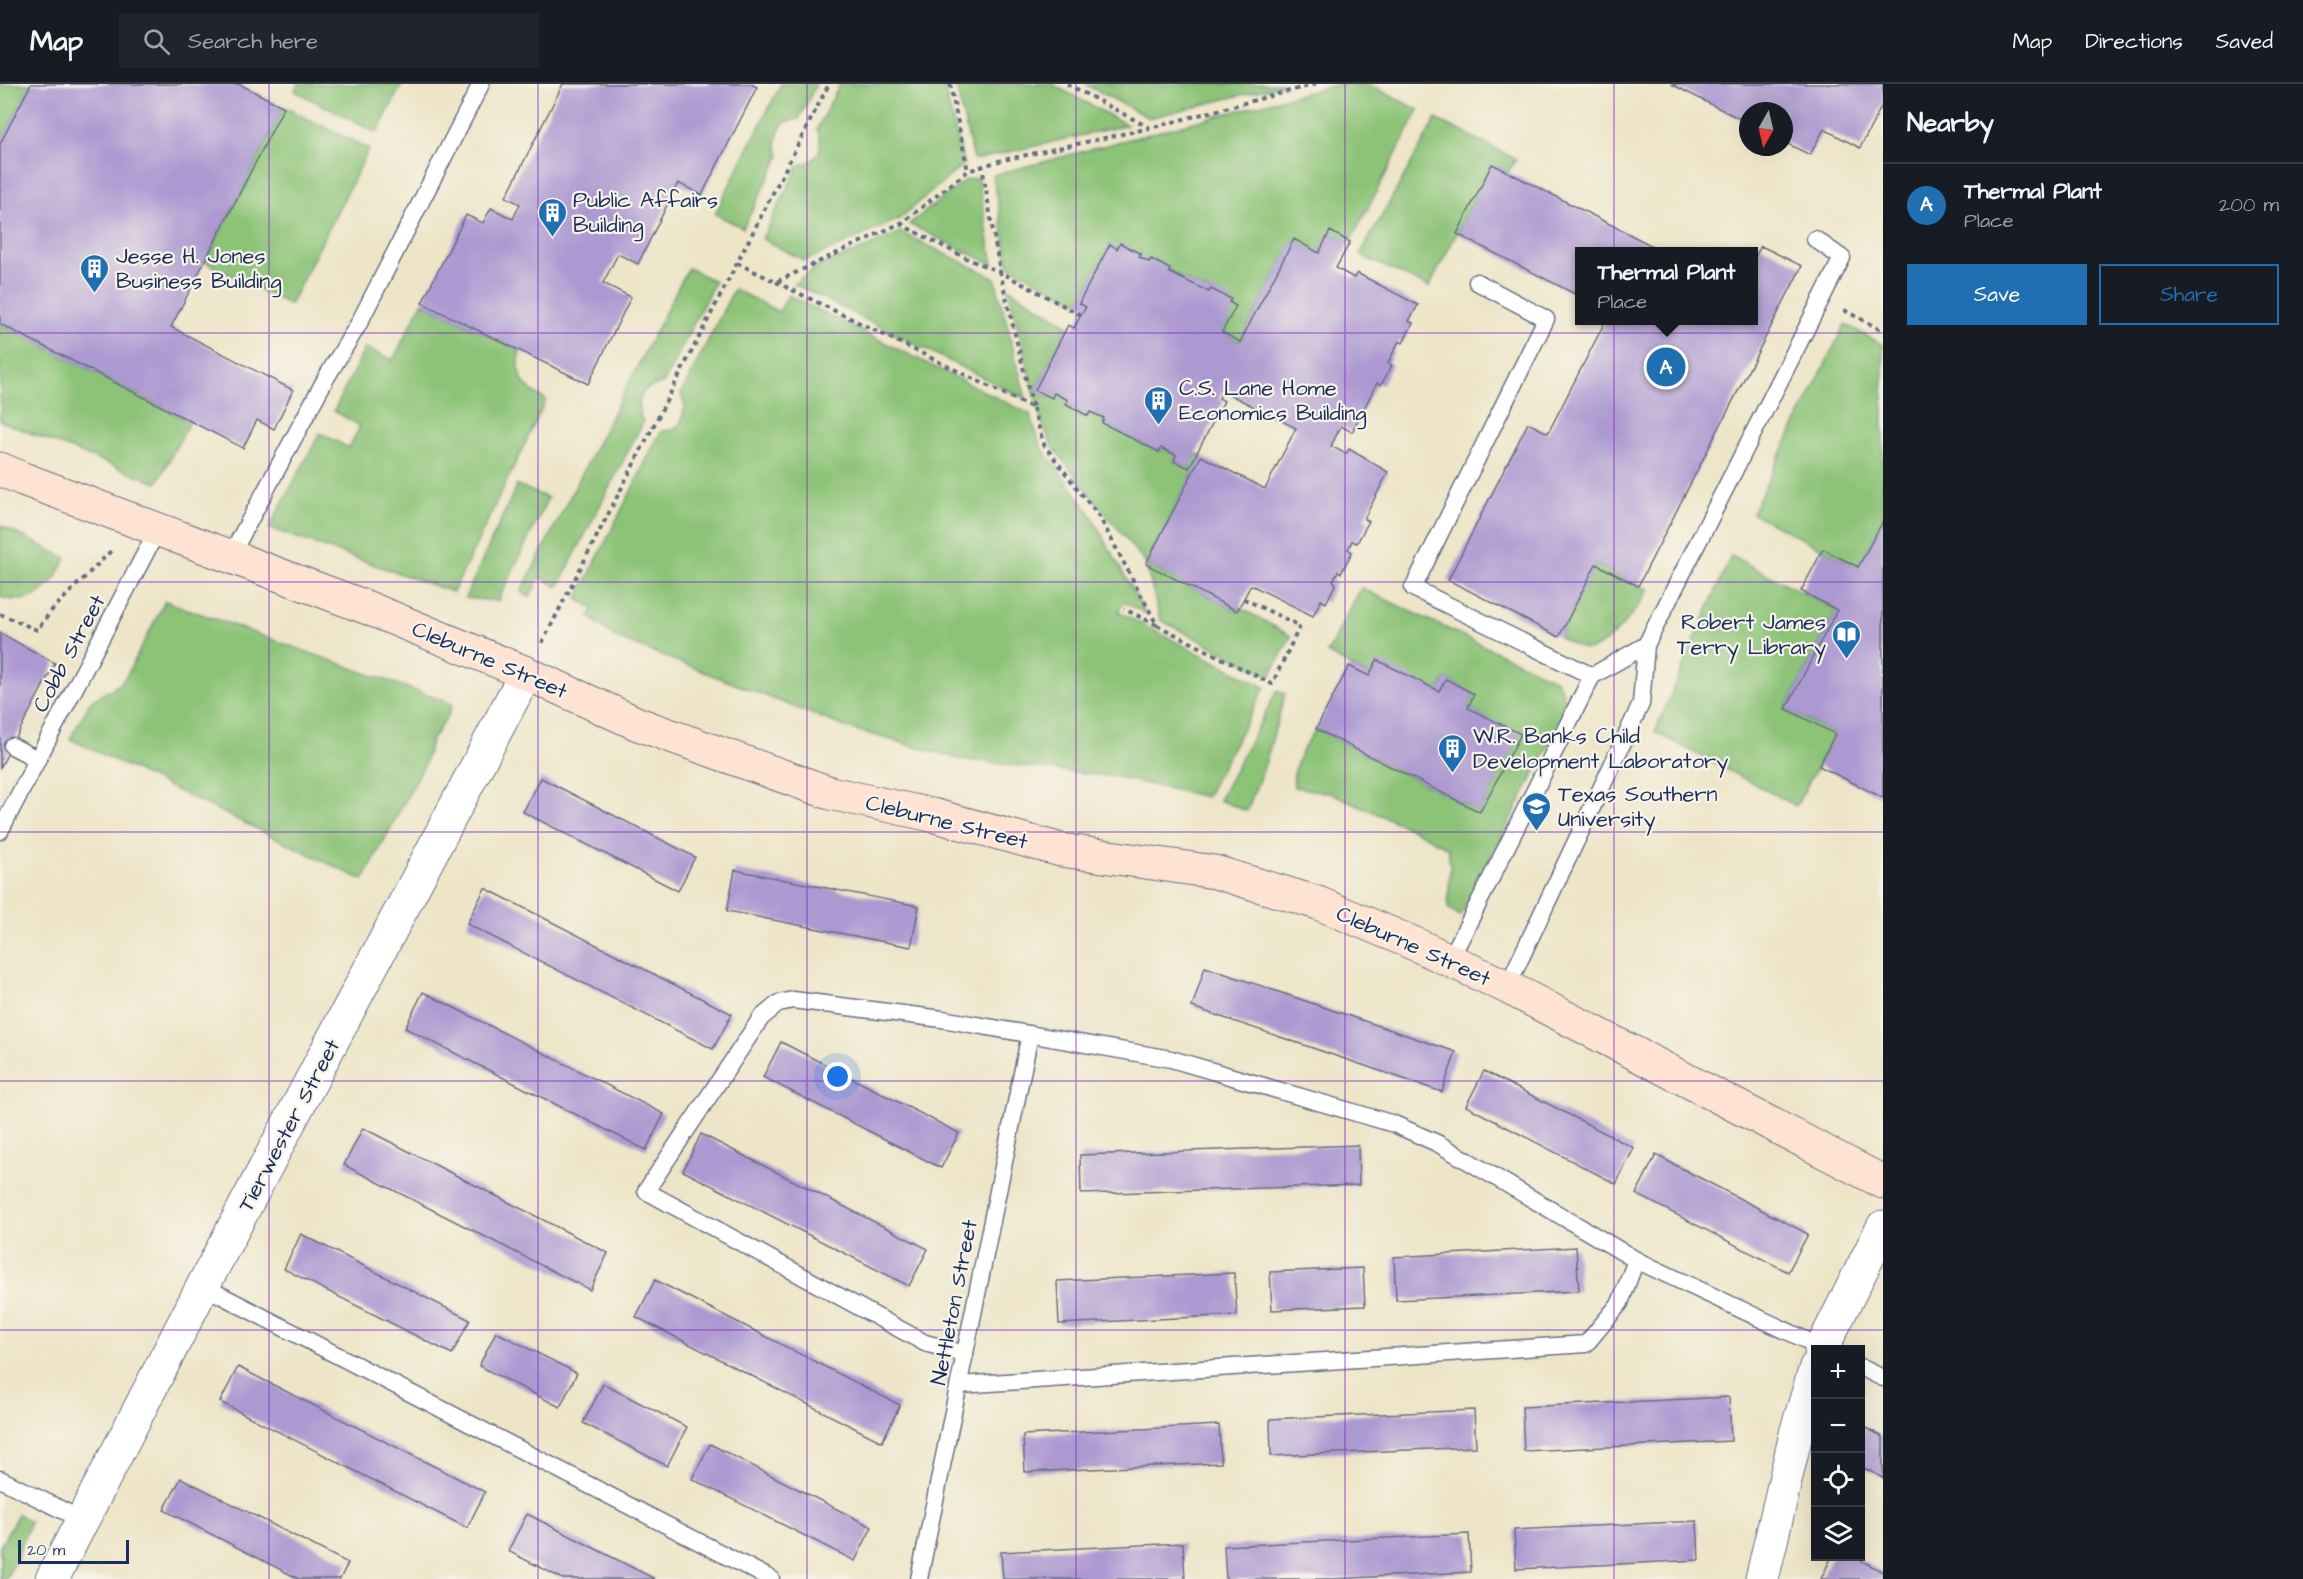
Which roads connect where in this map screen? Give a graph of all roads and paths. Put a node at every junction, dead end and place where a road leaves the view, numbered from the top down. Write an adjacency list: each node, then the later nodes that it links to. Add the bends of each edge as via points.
1 (481, 84): 21 (lane, via 358,325)
2 (829, 84): 11 (path)
3 (950, 84): 8 (path)
4 (1067, 84): 6 (path)
5 (1316, 84): 6 (path)
6 (1150, 128): 7 (path)
7 (982, 166): 8 (path); 12 (path)
8 (968, 171): 9 (path)
9 (899, 224): 12 (path); 13 (path)
10 (1815, 239): 15 (lane, via 1842,258)
11 (737, 263): 13 (path); 27 (path)
12 (1000, 272): 16 (path); 18 (path)
13 (776, 282): 18 (path)
14 (1477, 282): 28 (lane, via 1546,319 1413,588)
15 (1822, 298): 17 (path); 26 (lane)
16 (1081, 315)
17 (1883, 331)
18 (1033, 408): 25 (path, via 1044,445 1100,518)
19 (0, 469): 20 (main road, Cleburne Street)
20 (149, 525): 21 (main road, Cleburne Street); 24 (path, via 52,610 37,630); 30 (lane, Cobb Street)
21 (231, 555): 27 (main road, Cleburne Street)
22 (1244, 599): 25 (path, via 1300,627 1272,684)
23 (1124, 609): 25 (path)
24 (0, 614)
25 (1157, 625)
26 (1646, 645): 28 (lane); 33 (lane, via 1641,704)
27 (526, 673): 32 (main road, Cleburne Street, via 638,724 831,793 1061,850 1215,873 1318,903); 38 (street, Tierwester Street)
28 (1592, 676): 32 (lane)
29 (12, 746): 30 (lane)
30 (37, 759): 31 (lane, Cobb Street)
31 (0, 831)
32 (1450, 960): 33 (main road, Cleburne Street)
33 (1507, 987): 35 (main road, Cleburne Street)
34 (1030, 1034): 37 (lane, via 1171,1059 1394,1124 1439,1144); 41 (lane, Nettleton Street); 41 (lane, via 793,1000 779,1003 761,1018 646,1191 925,1343)
35 (1883, 1182)
36 (1883, 1227): 39 (street)
37 (1636, 1260): 40 (lane); 44 (lane, via 1620,1303 1586,1344)
38 (203, 1286): 47 (street, Tierwester Street); 49 (lane)
39 (1825, 1345)
40 (1811, 1348)
41 (965, 1354): 44 (lane, Nettleton Street)
42 (1865, 1369): 43 (lane)
43 (1883, 1378)
44 (959, 1385): 50 (lane, Nettleton Street)
45 (1811, 1385): 51 (street)
46 (0, 1479): 47 (lane)
47 (82, 1520): 48 (street, Tierwester Street)
48 (52, 1579)
49 (771, 1579)
50 (919, 1579)
51 (1762, 1579)

